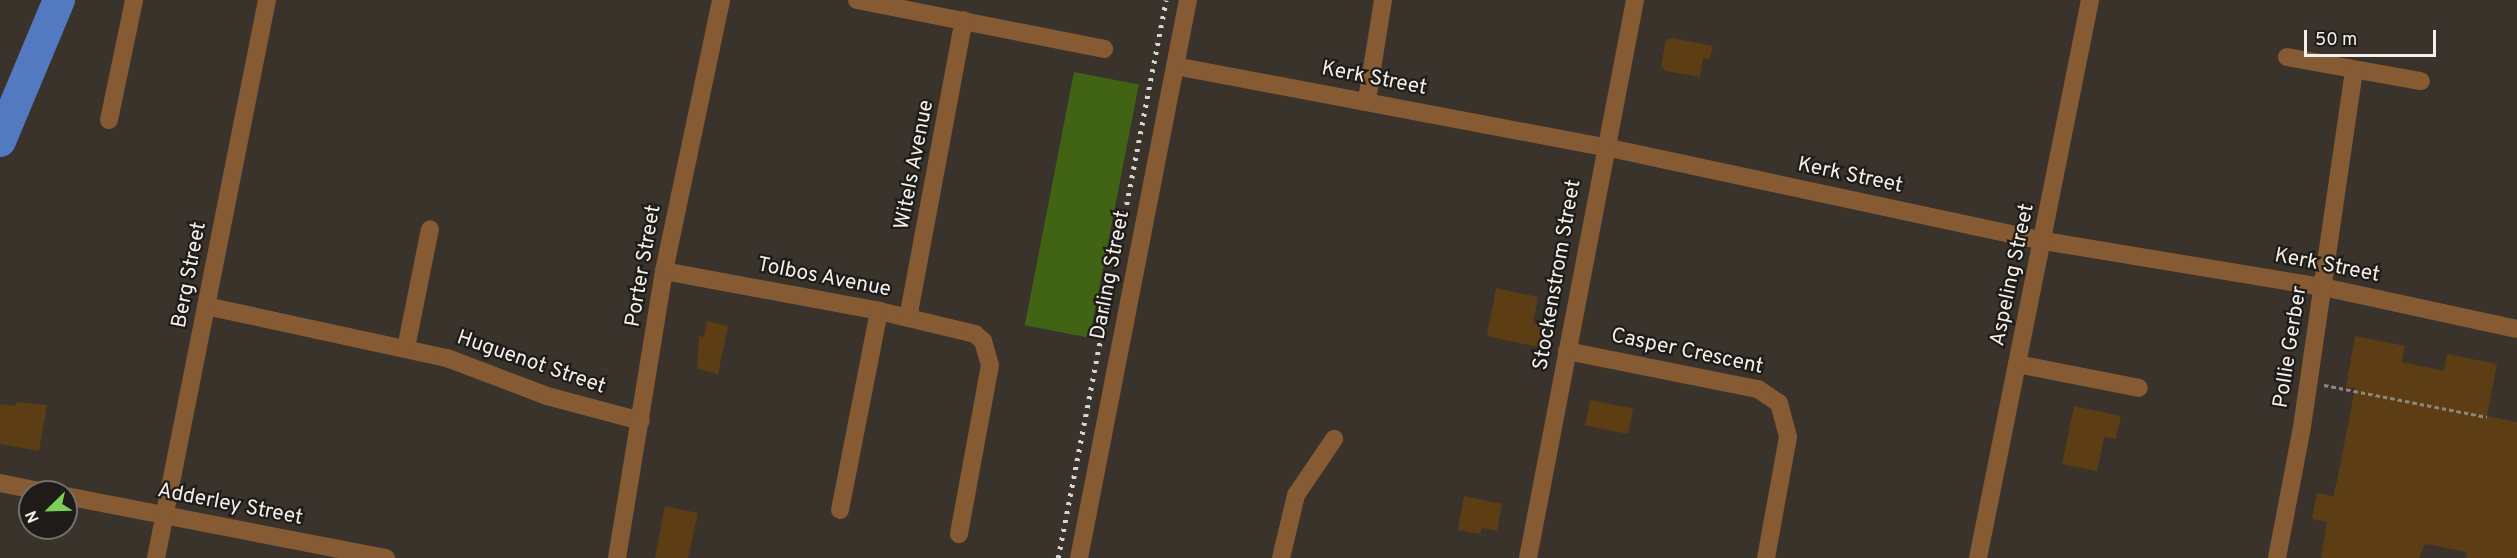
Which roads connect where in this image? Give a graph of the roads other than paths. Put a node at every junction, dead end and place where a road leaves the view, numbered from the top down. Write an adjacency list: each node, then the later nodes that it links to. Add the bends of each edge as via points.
1 (134, 0): 16 (street)
2 (267, 0): 22 (street, Berg Street)
3 (721, 0): 20 (street, Porter Street)
4 (857, 0): 9 (street)
5 (1188, 0): 12 (street, Darling Street)
6 (1383, 0): 15 (street)
7 (1635, 0): 17 (street, Stockenstrom Street)
8 (2090, 0): 19 (street, Aspeling Street)
9 (964, 20): 10 (street); 24 (street, Witels Avenue)
10 (1104, 49)
11 (2287, 57): 13 (street)
12 (1175, 66): 15 (street, Kerk Street); 43 (street, Darling Street)
13 (2354, 71): 14 (street); 21 (street, Pollie Gerber)
14 (2421, 81)
15 (1367, 100): 17 (street, Kerk Street)
16 (109, 120)
17 (1605, 147): 19 (street, Kerk Street); 27 (street, Stockenstrom Street)
18 (430, 229): 26 (street)
19 (2044, 241): 21 (street, Kerk Street); 28 (street, Aspeling Street)
20 (664, 271): 23 (street, Tolbos Avenue); 30 (street, Porter Street)
21 (2323, 287): 25 (street, Kerk Street); 48 (street, Pollie Gerber)
22 (206, 306): 26 (street, Huguenot Street); 36 (street, Berg Street)
23 (879, 311): 24 (street, Tolbos Avenue); 35 (street)
24 (908, 318): 37 (street, Tolbos Avenue, via 975,334 987,348 990,365)
25 (2517, 329)
26 (406, 348): 30 (street, Huguenot Street, via 492,372 547,396)
27 (1567, 351): 45 (street, Stockenstrom Street); 46 (street, Casper Crescent, via 1758,389 1779,403 1788,437)
28 (2017, 364): 29 (street); 47 (street, Aspeling Street)
29 (2139, 388)
30 (641, 421): 38 (street, Porter Street)
31 (1334, 440): 44 (street, via 1296,495)
32 (0, 483): 33 (street)
33 (18, 487)
34 (78, 498): 36 (street, Adderley Street)
35 (840, 510)
36 (165, 515): 39 (street, Adderley Street); 40 (street, Berg Street)
37 (959, 534)
38 (617, 549): 42 (street, Porter Street)
39 (329, 553): 41 (street, Adderley Street)
40 (156, 558)
41 (381, 558)
42 (610, 558)
43 (1079, 558)
44 (1281, 558)
45 (1528, 558)
46 (1766, 558)
47 (1978, 558)
48 (2277, 558)

